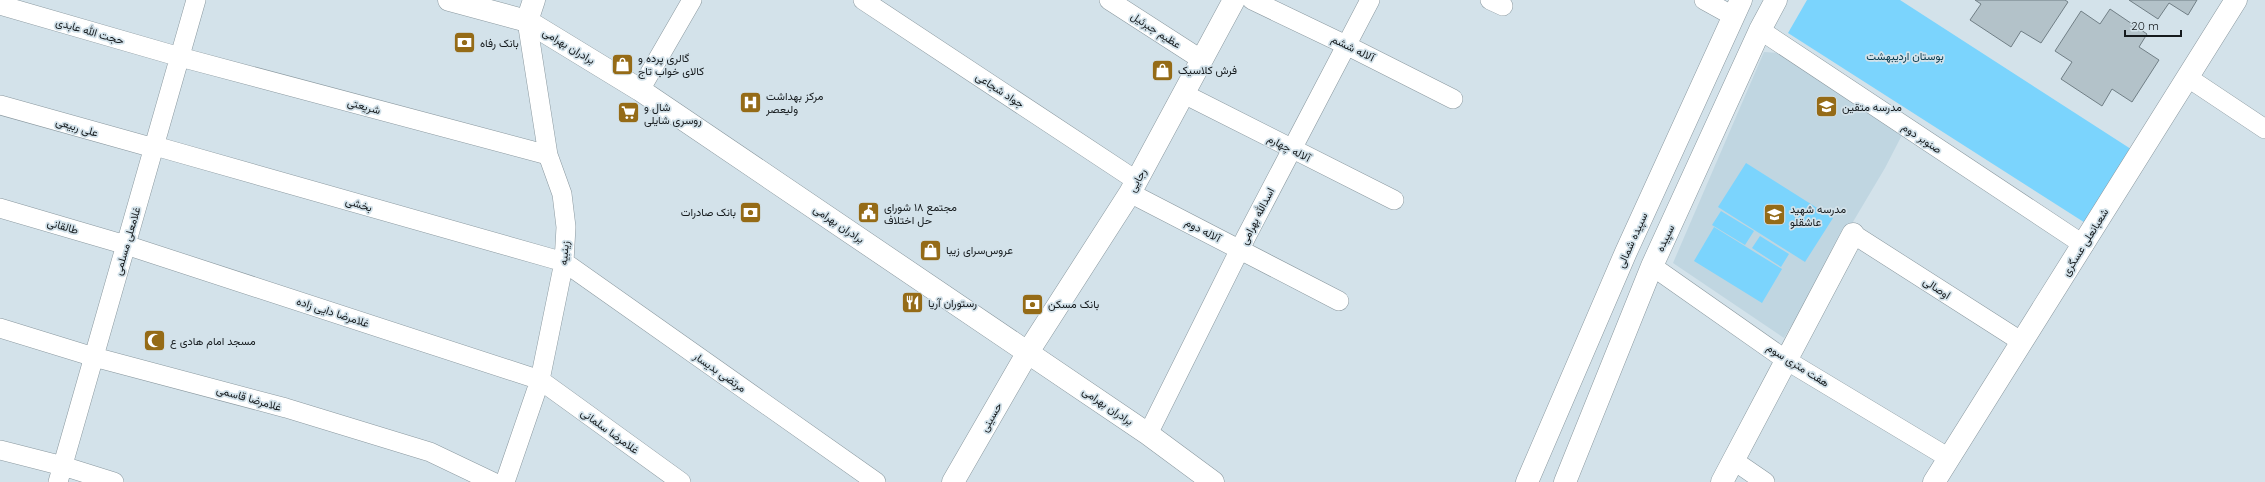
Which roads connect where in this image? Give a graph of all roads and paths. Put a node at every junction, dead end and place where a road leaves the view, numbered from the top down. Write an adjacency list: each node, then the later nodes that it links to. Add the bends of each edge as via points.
1 (196, 0): 18 (street, غلامعلی مسلمی)
2 (449, 0): 15 (main road, برادران بهرامی)
3 (534, 0): 15 (main road)
4 (692, 0): 21 (street)
5 (862, 0): 31 (street, جواد شجاعی)
6 (1110, 0): 19 (street, عظیم جبرئیل)
7 (1234, 0): 19 (main road, رجایی)
8 (1252, 0): 17 (street, آلاله ششم)
9 (1370, 0): 17 (street, اسدالله بهرامی)
10 (1704, 0): 14 (street)
11 (1776, 0): 16 (main road, سپیده)
12 (2236, 0): 20 (main road, شعبانعلی عسگری)
13 (0, 5): 18 (street, حجت الله عابدی)
14 (1737, 8): 25 (main road, سپیده شمالی)
15 (528, 21): 21 (main road, برادران بهرامی); 30 (street, زینبیه)
16 (1760, 30): 27 (main road, سپیده); 36 (street, صنوبر دوم)
17 (1346, 45): 23 (street, آلاله ششم); 29 (street, اسدالله بهرامی)
18 (180, 57): 28 (street, غلامعلی مسلمی); 30 (street, شریعتی)
19 (1202, 60): 22 (main road, رجایی)
20 (2187, 77): 26 (street); 36 (main road, شعبانعلی عسگری)
21 (640, 90): 45 (main road, برادران بهرامی)
22 (1184, 94): 29 (street, آلاله چهارم); 31 (main road, رجایی)
23 (1453, 99)
24 (0, 105): 28 (street, علی ربیعی)
25 (1683, 128): 27 (main road); 41 (main road, سپیده شمالی)
26 (2265, 130)
27 (1709, 142): 39 (main road, سپیده)
28 (154, 147): 35 (street, غلامعلی مسلمی); 38 (street, بخشی)
29 (1292, 149): 32 (street, آلاله چهارم); 37 (street, اسدالله بهرامی)
30 (548, 155): 38 (street, زینبیه, via 562,194 566,226)
31 (1134, 187): 37 (street, آلاله دوم); 45 (main road, رجایی)
32 (1394, 200)
33 (0, 208): 35 (street, طالقانی)
34 (1853, 234): 44 (street, اوصالی); 47 (main road)
35 (126, 245): 46 (street, غلامعلی مسلمی); 48 (street, غلامرضا دایی زاده)
36 (2084, 245): 44 (main road, شعبانعلی عسگری)
37 (1240, 250): 40 (street, آلاله دوم); 49 (street, اسدالله بهرامی)
38 (564, 262): 48 (street, زینبیه); 58 (street, مرتضی بدیسار)
39 (1652, 266): 43 (main road, سپیده); 47 (street, هفت متری سوم)
40 (1339, 301)
41 (1597, 320): 43 (main road); 61 (main road, سپیده شمالی)
42 (0, 328): 46 (street, غلامرضا قاسمی)
43 (1625, 333): 62 (main road, سپیده)
44 (2022, 342): 51 (main road, شعبانعلی عسگری)
45 (1028, 352): 49 (main road, برادران بهرامی); 59 (main road, حسینی)
46 (94, 356): 53 (street, غلامعلی مسلمی); 55 (street, غلامرضا قاسمی, via 286,408 430,452)
47 (1786, 360): 51 (street, هفت متری سوم); 52 (main road)
48 (540, 380): 56 (street, زینبیه); 57 (street, غلامرضا سلمانی)
49 (1148, 434): 60 (main road, برادران بهرامی)
50 (0, 450): 53 (street)
51 (1948, 458): 65 (main road, شعبانعلی عسگری)
52 (1733, 460): 63 (main road); 64 (street)
53 (60, 474): 54 (street)
54 (114, 482)
55 (493, 482)
56 (505, 482)
57 (681, 482)
58 (876, 482)
59 (953, 482)
60 (1213, 482)
61 (1527, 482)
62 (1565, 482)
63 (1722, 482)
64 (1765, 482)
65 (1934, 482)

